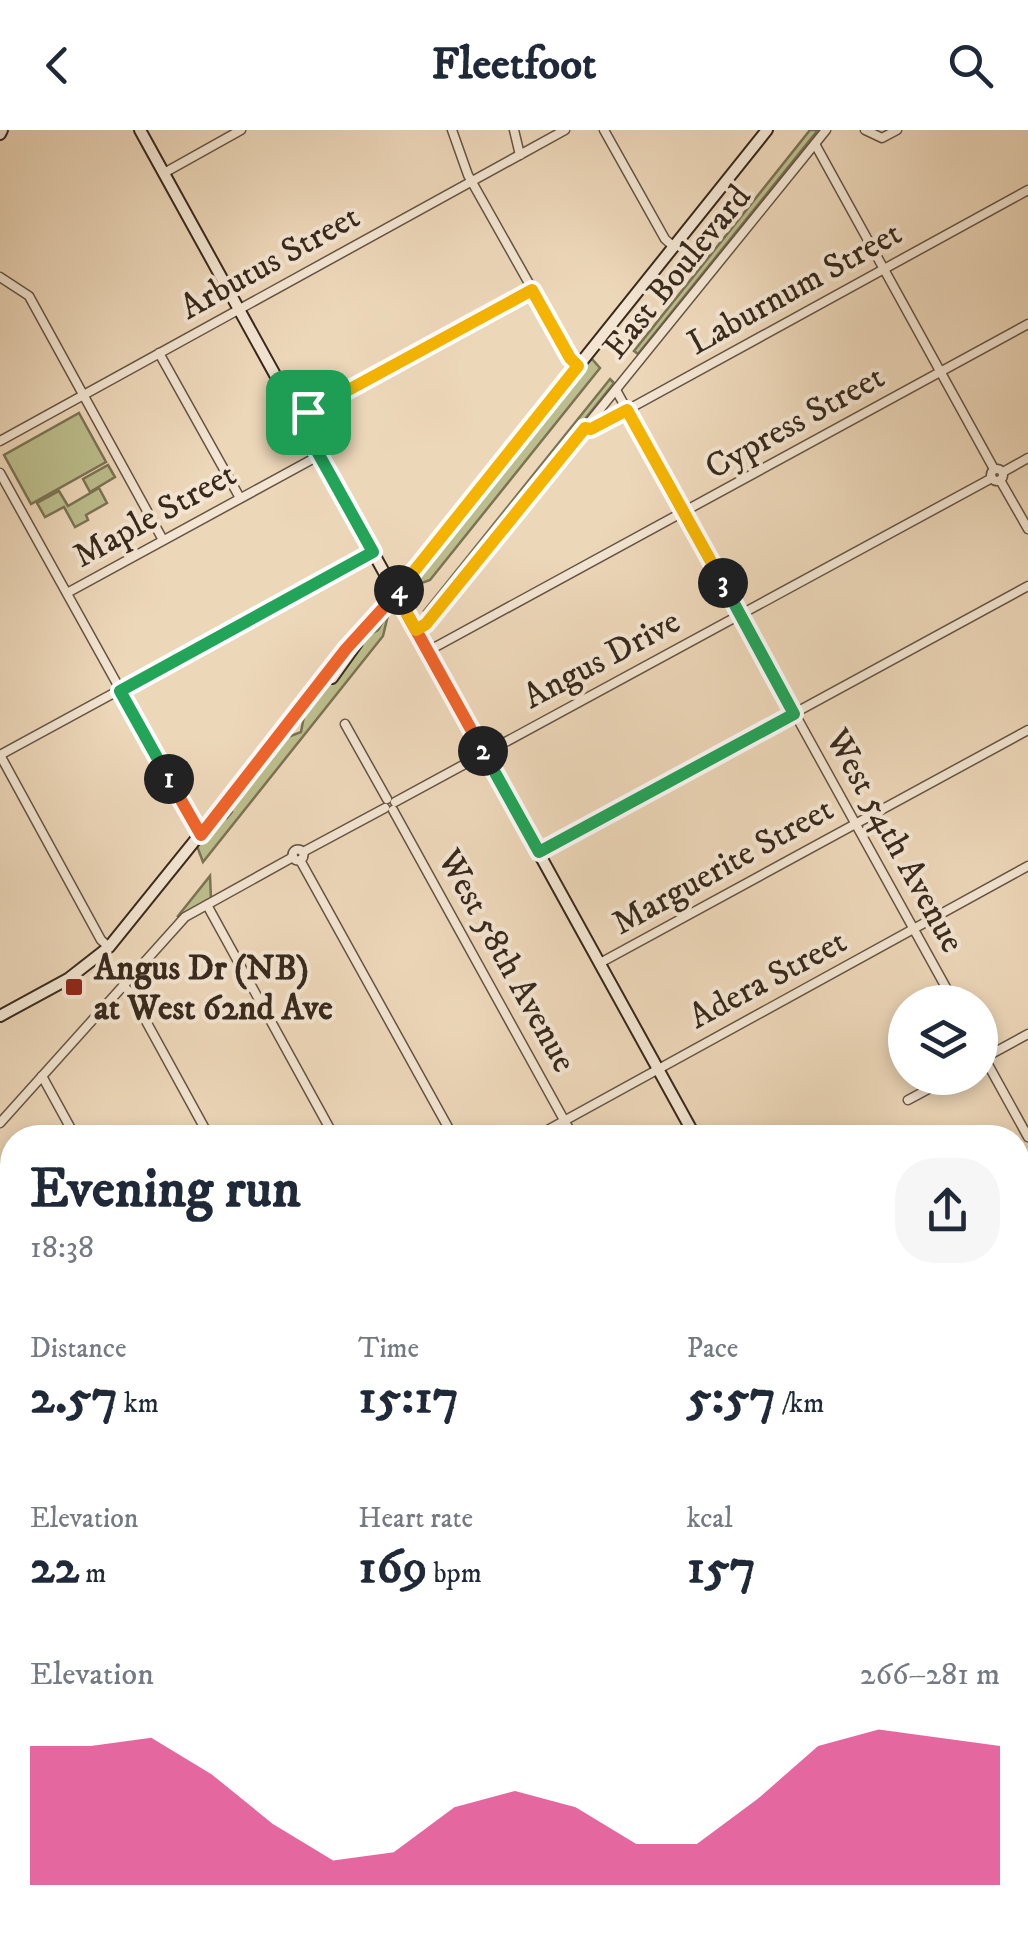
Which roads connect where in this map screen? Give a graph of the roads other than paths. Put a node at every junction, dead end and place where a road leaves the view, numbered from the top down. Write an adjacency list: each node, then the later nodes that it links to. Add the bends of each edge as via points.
1 (140, 130): 13 (street)
2 (242, 130): 13 (street)
3 (452, 130): 14 (street)
4 (514, 130): 12 (street)
5 (565, 130): 12 (street, Arbutus Street)
6 (604, 130): 16 (street)
7 (768, 130): 16 (street)
8 (826, 130): 11 (street, East Boulevard)
9 (866, 130): 10 (street, via 882,138)
10 (897, 130)
11 (814, 144): 17 (street); 25 (street, East Boulevard)
12 (520, 155): 14 (street, Arbutus Street)
13 (164, 173): 20 (street)
14 (472, 182): 19 (street); 20 (street, Arbutus Street)
15 (1028, 190): 17 (street, Laburnum Street)
16 (674, 247): 23 (street)
17 (884, 270): 24 (street); 27 (street, Laburnum Street)
18 (0, 278): 26 (street, via 29,296)
19 (532, 290): 23 (street); 28 (street)
20 (239, 310): 22 (street, Arbutus Street); 28 (street)
21 (1028, 324): 24 (street, Cypress Street)
22 (160, 353): 26 (street, Arbutus Street); 35 (street)
23 (578, 366): 42 (street)
24 (940, 372): 34 (street); 36 (street, Cypress Street)
25 (616, 390): 27 (street, West 54th Avenue); 29 (street, East Boulevard)
26 (83, 394): 30 (street, Arbutus Street); 38 (street)
27 (627, 410): 29 (street, Laburnum Street); 36 (street, West 54th Avenue)
28 (298, 417): 31 (street)
29 (585, 428): 44 (street, East Boulevard)
30 (0, 441)
31 (320, 455): 35 (street, Maple Street); 39 (street)
32 (1028, 458): 34 (street, Angus Drive)
33 (0, 473): 41 (street)
34 (997, 475): 37 (street); 43 (street, Angus Drive)
35 (240, 498): 38 (street, Maple Street)
36 (684, 512): 43 (street, West 54th Avenue); 45 (street, Cypress Street)
37 (1028, 529)
38 (162, 540): 41 (street, Maple Street)
39 (373, 552): 42 (street); 46 (street)
40 (1028, 586): 47 (street)
41 (67, 594): 46 (street)
42 (396, 594): 44 (street); 54 (street)
43 (740, 614): 47 (street, West 54th Avenue); 50 (street, Angus Drive)
44 (416, 630): 45 (street)
45 (428, 651): 50 (street)
46 (120, 691): 51 (street); 54 (street)
47 (794, 714): 53 (street, West 54th Avenue); 55 (street)
48 (345, 724): 52 (street, West 58th Avenue)
49 (1028, 730): 53 (street, Marguerite Street)
50 (484, 753): 52 (street, Angus Drive); 55 (street)
51 (0, 755): 60 (street)
52 (390, 805): 56 (street, Angus Drive); 73 (street, West 58th Avenue)
53 (856, 824): 59 (street, West 54th Avenue); 61 (street, Marguerite Street)
54 (201, 835): 60 (street)
55 (539, 852): 61 (street)
56 (298, 856): 58 (street, Angus Drive); 78 (street)
57 (1028, 866): 59 (street, Adera Street)
58 (207, 905): 63 (street, via 185,917); 77 (street)
59 (914, 929): 62 (street, West 54th Avenue); 68 (street, Adera Street)
60 (109, 946): 65 (street)
61 (600, 963): 68 (street)
62 (945, 985)
63 (123, 986): 69 (street); 76 (street)
64 (1, 1001): 65 (street)
65 (4, 1014)
66 (1028, 1034): 67 (street)
67 (998, 1048)
68 (658, 1068): 73 (street, Adera Street); 81 (street)
69 (42, 1076): 74 (street); 75 (street)
70 (998, 1085): 82 (street)
71 (917, 1095): 72 (street)
72 (908, 1100)
73 (564, 1120): 79 (street, Adera Street); 80 (street, West 58th Avenue)
74 (0, 1123)
75 (69, 1125)
76 (203, 1125)
77 (328, 1125)
78 (447, 1125)
79 (555, 1125)
80 (567, 1125)
81 (689, 1125)
82 (1021, 1125)

